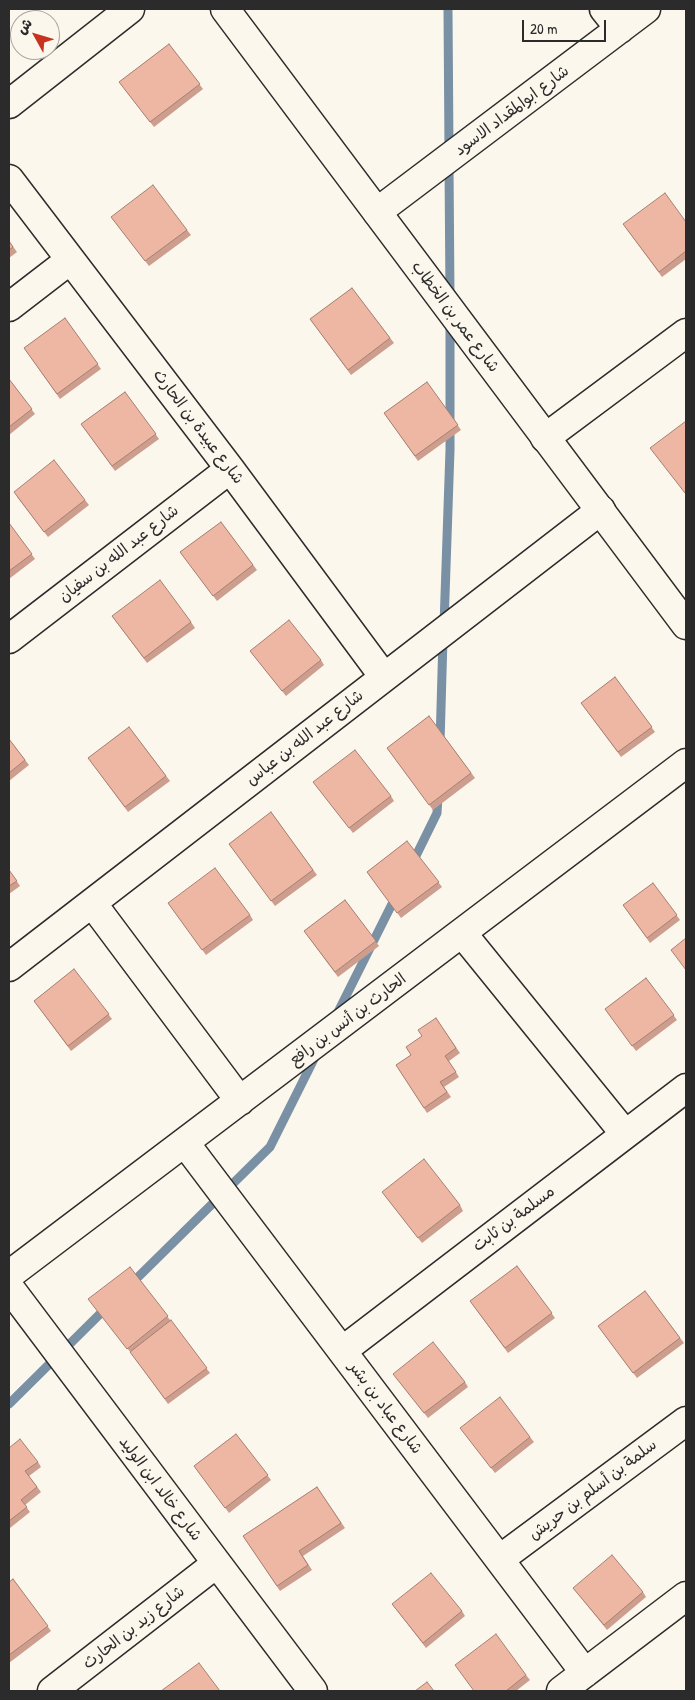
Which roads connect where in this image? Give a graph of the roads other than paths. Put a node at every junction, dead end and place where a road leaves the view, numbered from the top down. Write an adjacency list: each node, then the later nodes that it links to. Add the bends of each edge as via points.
1 (130, 9): 5 (street)
2 (225, 9): 7 (street, شارع عمر بن الخطاب)
3 (646, 9): 4 (street, شارع ابوالمقداد الاسود)
4 (612, 19): 7 (street, شارع ابوالمقداد الاسود)
5 (9, 104)
6 (9, 179): 8 (street, شارع عبيدة بن الحارث)
7 (377, 212): 11 (street, شارع عمر بن الخطاب)
8 (70, 260): 9 (street); 12 (street, شارع عبيدة بن الحارث)
9 (9, 307)
10 (686, 333): 11 (street)
11 (545, 438): 13 (street, شارع عمر بن الخطاب)
12 (230, 469): 15 (street, شارع عبد الله بن سفيان); 16 (street, شارع عبيدة بن الحارث)
13 (601, 510): 14 (street, شارع عمر بن الخطاب); 16 (street, شارع عبد الله بن عباس)
14 (686, 625)
15 (9, 639)
16 (384, 677): 18 (street, شارع عبد الله بن عباس)
17 (686, 763): 19 (street, الحارث بن أنس بن رافع)
18 (92, 903): 20 (street, شارع عبد الله بن عباس); 22 (street)
19 (462, 933): 22 (street, الحارث بن أنس بن رافع); 23 (street)
20 (9, 967)
21 (686, 1088): 23 (street, مسلمة بن ثابت)
22 (240, 1101): 24 (street, الحارث بن أنس بن رافع)
23 (626, 1134): 27 (street, مسلمة بن ثابت)
24 (185, 1142): 25 (street, الحارث بن أنس بن رافع); 27 (street, شارع عباد بن بشر)
25 (9, 1275)
26 (9, 1287): 30 (street, شارع خالد ابن الوليد)
27 (342, 1351): 29 (street, شارع عباد بن بشر)
28 (686, 1421): 29 (street, سلمة بن أسلم بن حريش)
29 (500, 1559): 32 (street, شارع عباد بن بشر)
30 (216, 1564): 33 (street, شارع زيد بن الحارث); 34 (street, شارع خالد ابن الوليد)
31 (686, 1596): 32 (street)
32 (585, 1673): 35 (street)
33 (52, 1691)
34 (313, 1691)
35 (561, 1691)

